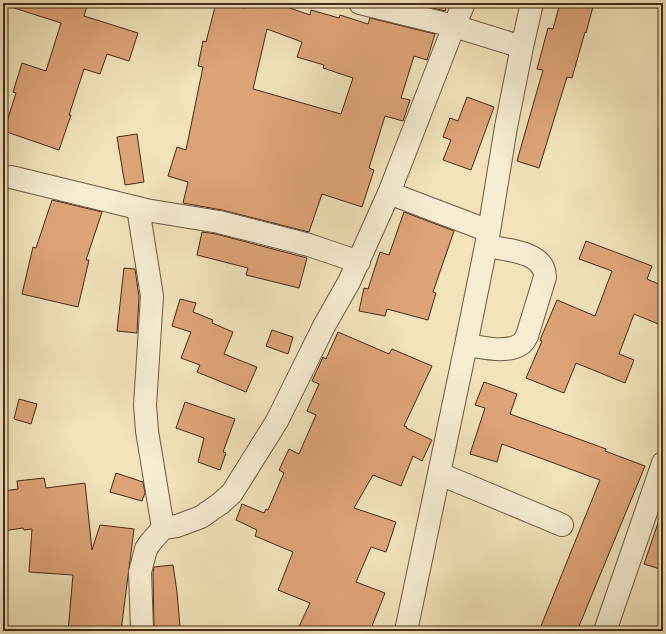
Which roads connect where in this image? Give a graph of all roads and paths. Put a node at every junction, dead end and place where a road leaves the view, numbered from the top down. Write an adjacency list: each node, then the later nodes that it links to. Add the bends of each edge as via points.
1 (360, 3): 4 (street)
2 (464, 3): 4 (street)
3 (532, 3): 5 (street)
4 (454, 26): 5 (street); 7 (street)
5 (522, 47): 9 (street)
6 (11, 177): 8 (street)
7 (389, 194): 9 (street); 10 (street)
8 (142, 209): 10 (street, via 219,222 309,245); 15 (street, via 152,296 147,431)
9 (487, 239): 11 (street); 11 (street, via 536,258 541,263 545,277 527,336 522,343 507,349)
10 (359, 262): 15 (street, via 277,421 232,493 201,517)
11 (466, 345): 13 (street)
12 (662, 467): 18 (street)
13 (440, 474): 14 (street); 17 (street)
14 (562, 525)
15 (170, 527): 16 (street, via 146,549 140,572)
16 (142, 631)
17 (406, 631)
18 (605, 631)

